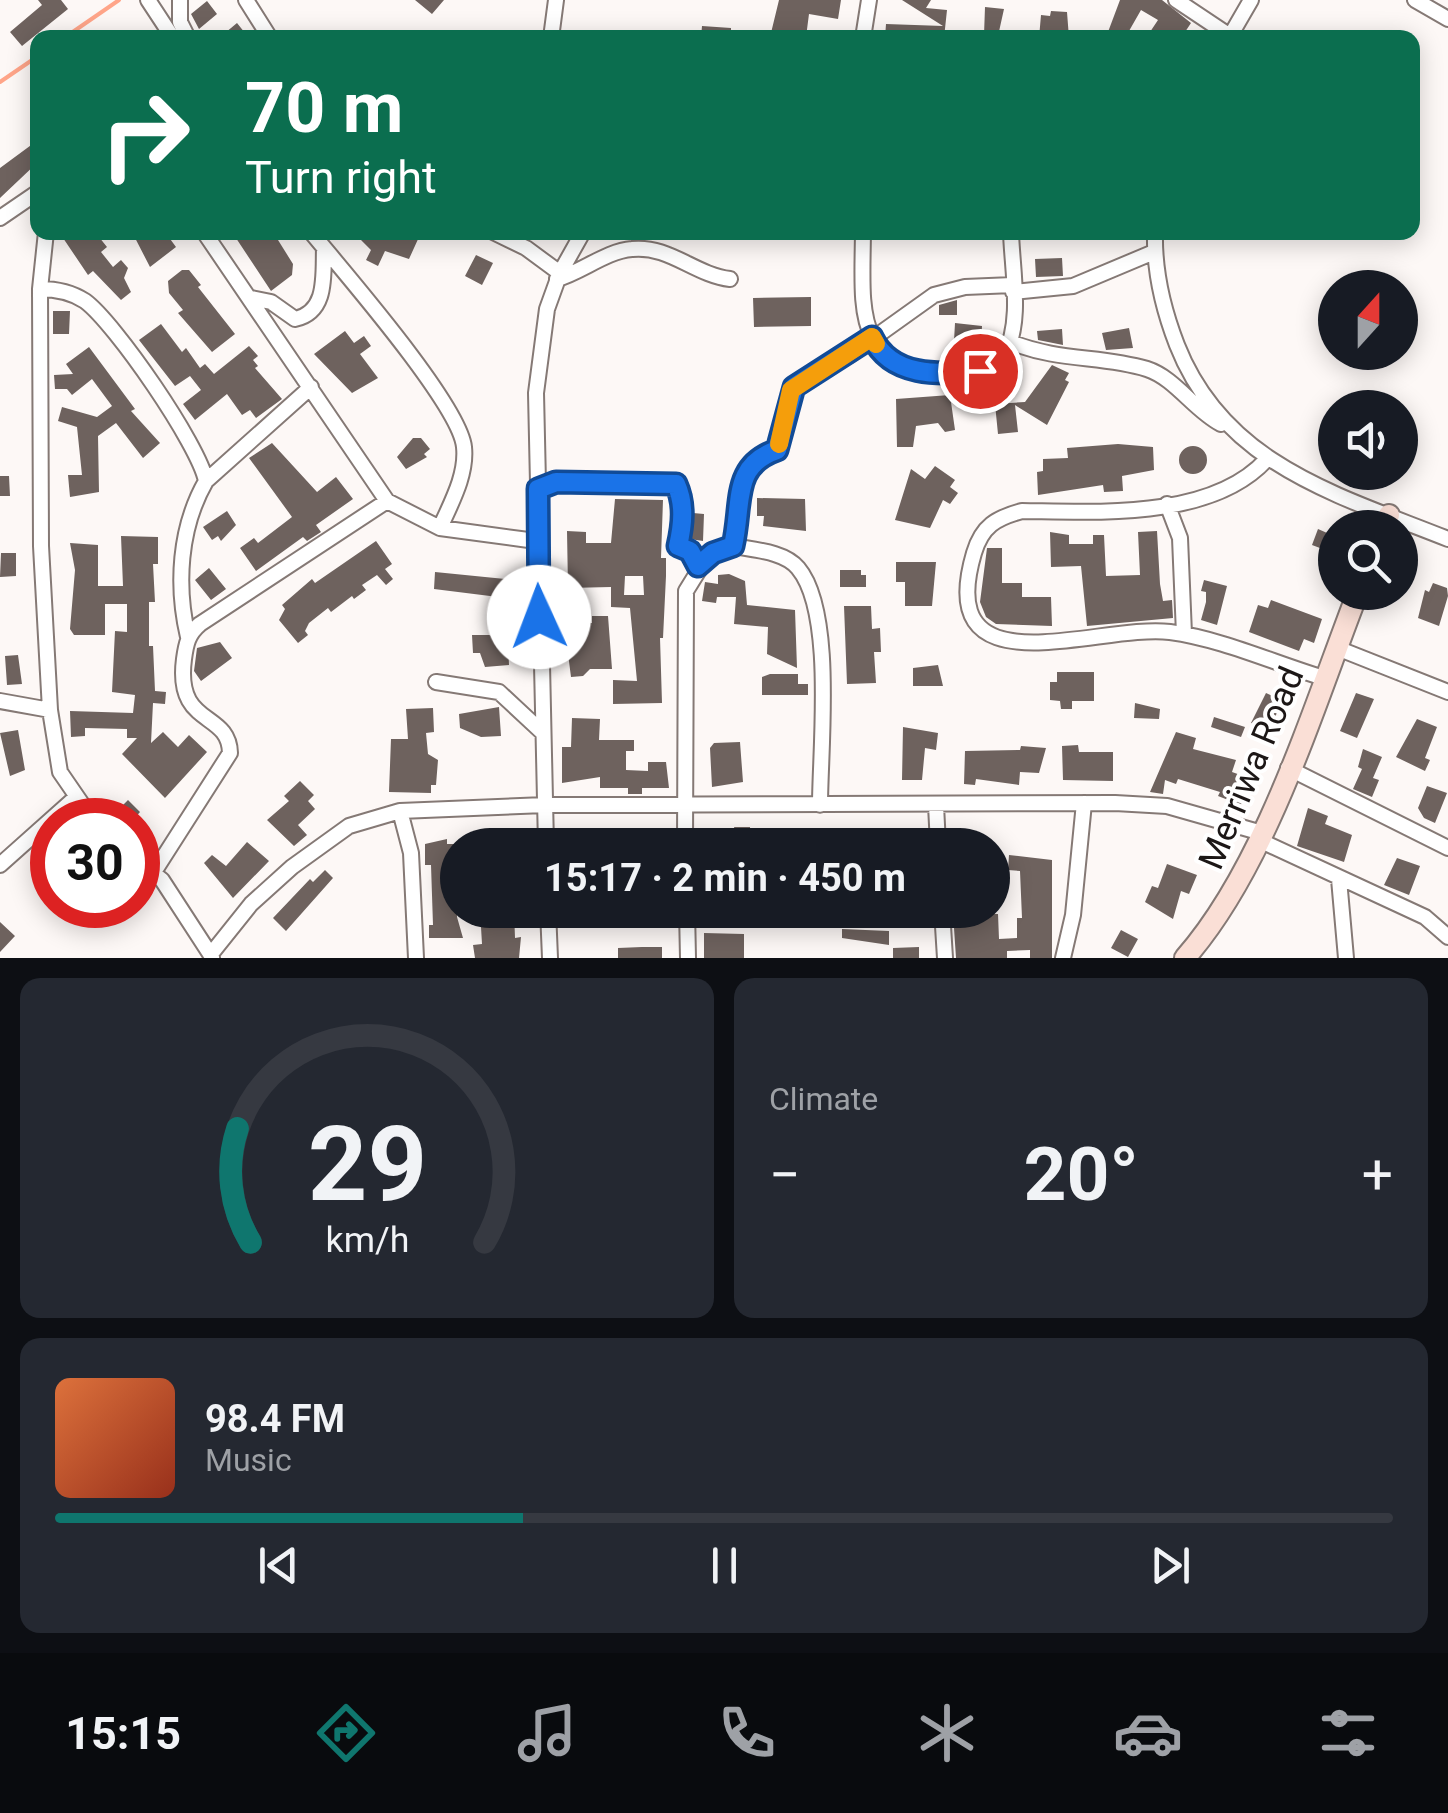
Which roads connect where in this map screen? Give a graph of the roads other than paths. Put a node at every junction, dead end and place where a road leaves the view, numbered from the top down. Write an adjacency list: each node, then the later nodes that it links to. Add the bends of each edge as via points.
1 (148, 0): 10 (street)
2 (180, 0): 11 (street)
3 (246, 0): 12 (street)
4 (556, 0): 13 (street)
5 (868, 0): 14 (street)
6 (1176, 0): 15 (street)
7 (1252, 0): 16 (street)
8 (1415, 0): 9 (street)
9 (1448, 19)
10 (168, 30)
11 (184, 30)
12 (265, 30)
13 (552, 30)
14 (864, 30)
15 (1220, 30)
16 (1233, 30)
17 (30, 197): 18 (street)
18 (0, 218)
19 (45, 240): 32 (street)
20 (210, 240): 33 (street)
21 (318, 240): 27 (street)
22 (509, 240): 29 (street)
23 (578, 240): 29 (street)
24 (863, 240): 34 (street)
25 (1011, 240): 31 (street)
26 (1155, 240): 28 (street)
27 (324, 248): 33 (street, via 319,301 307,315 295,319); 44 (street, via 458,426 464,461)
28 (1154, 252): 31 (street, via 1072,286); 37 (street, via 1182,356)
29 (558, 276): 30 (street, via 630,248 658,251 702,276); 40 (street, via 536,392)
30 (730, 279)
31 (1013, 288): 34 (street, via 948,290); 35 (street)
32 (40, 289): 39 (street, via 72,294 98,314 190,444); 58 (street)
33 (251, 298): 36 (street)
34 (872, 337): 35 (street, via 897,365 932,372 989,369); 48 (street, via 791,390 777,450 744,468)
35 (1010, 342): 37 (street, via 1072,361 1145,368)
36 (311, 388): 39 (street); 41 (street)
37 (1227, 427): 38 (street)
38 (1268, 459): 42 (street, via 1240,482); 43 (street)
39 (206, 481): 52 (street, via 184,544)
40 (538, 489): 47 (street); 49 (street, via 556,482 676,484 683,523 678,546)
41 (387, 501): 44 (street); 52 (street)
42 (1167, 504): 51 (street, via 1180,538); 51 (street, via 1003,516 982,531 966,595 968,614 981,630 1013,640)
43 (1365, 510)
44 (440, 528): 47 (street)
45 (1418, 530): 46 (street)
46 (1448, 539)
47 (536, 541): 59 (street)
48 (733, 546): 49 (street); 65 (street, via 796,565 816,598)
49 (698, 566): 64 (street, via 684,612)
50 (1351, 610): 53 (street, Merriwa Road)
51 (1184, 634): 54 (street)
52 (188, 638): 74 (street, via 186,698 226,736 230,753)
53 (1337, 648): 54 (street, Merriwa Road); 56 (street)
54 (1324, 678): 60 (street, Merriwa Road)
55 (436, 682): 59 (street, via 499,692)
56 (1448, 692)
57 (0, 702): 58 (street)
58 (50, 710): 61 (street, via 54,754)
59 (542, 732): 63 (street)
60 (1288, 768): 71 (street, Merriwa Road); 73 (street)
61 (74, 798)
62 (1084, 803): 66 (street); 71 (street, via 1167,806); 87 (street)
63 (545, 804): 64 (street); 67 (street); 68 (street)
64 (684, 804): 65 (street); 69 (street)
65 (820, 805): 66 (street)
66 (936, 805): 70 (street)
67 (400, 811): 82 (street, via 349,826 306,856 251,904); 83 (street, via 411,854)
68 (546, 828)
69 (685, 828)
70 (937, 828)
71 (1260, 837): 76 (street); 88 (street, Merriwa Road, via 1212,927)
72 (30, 838): 75 (street)
73 (1448, 848)
74 (160, 863)
75 (0, 865)
76 (1340, 879): 81 (street, via 1425,918); 89 (street)
77 (160, 881): 82 (street)
78 (549, 928): 84 (street)
79 (687, 928): 85 (street)
80 (943, 928): 86 (street)
81 (1448, 937)
82 (212, 956)
83 (416, 958)
84 (550, 958)
85 (688, 958)
86 (945, 958)
87 (1063, 958)
88 (1185, 958)
89 (1346, 958)

